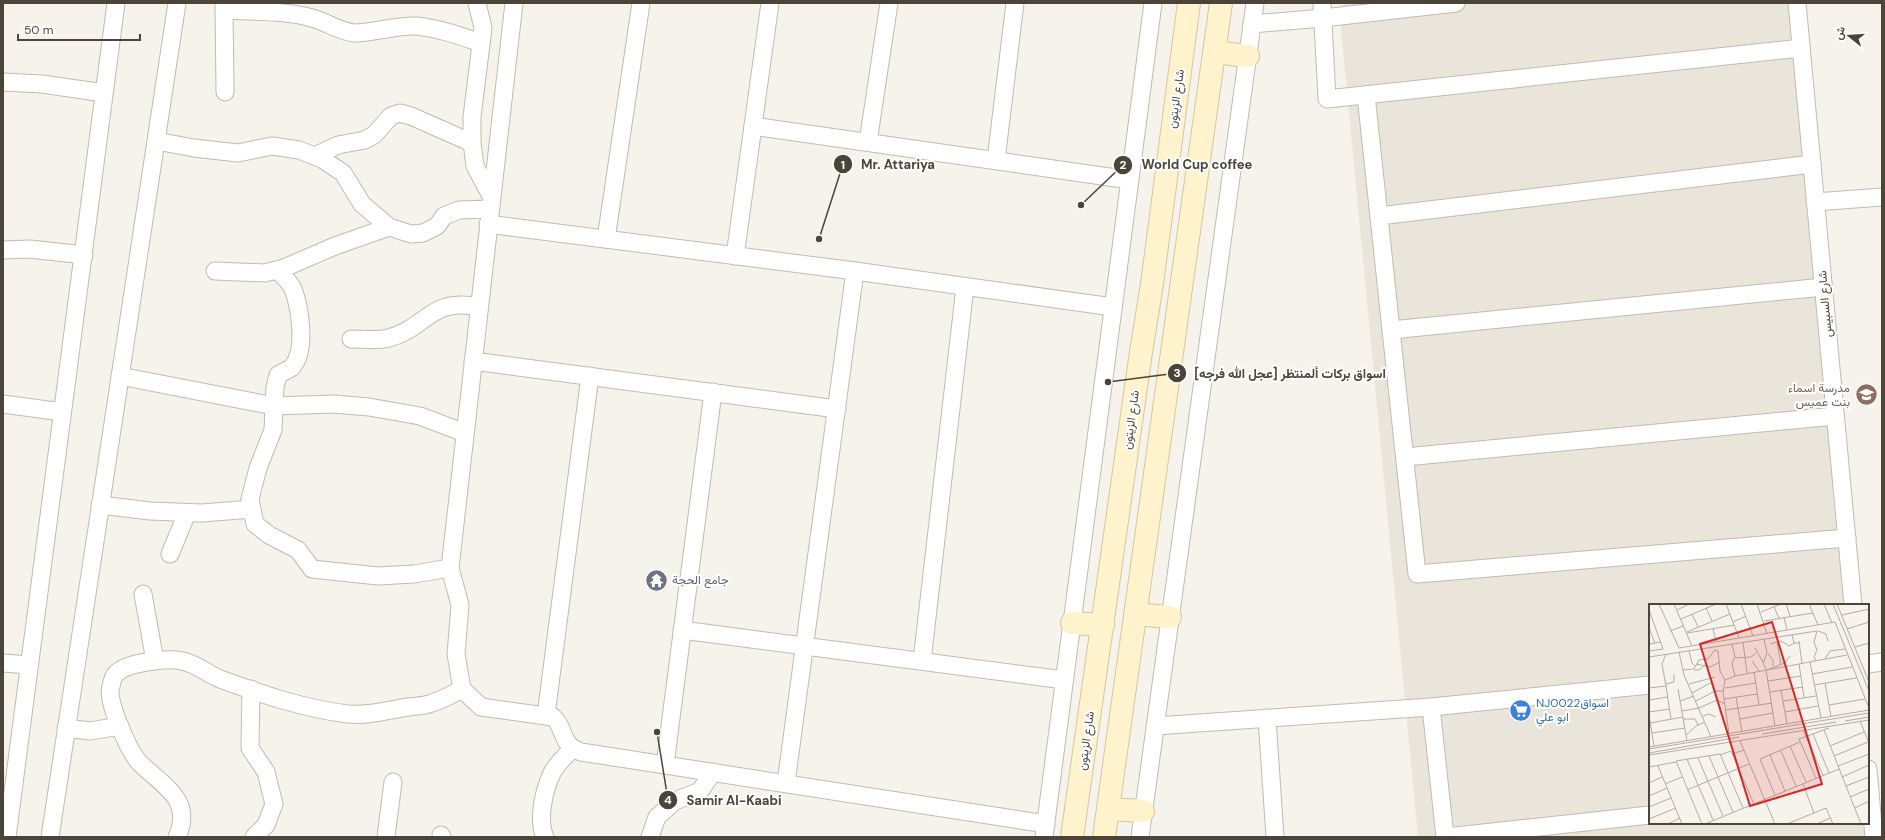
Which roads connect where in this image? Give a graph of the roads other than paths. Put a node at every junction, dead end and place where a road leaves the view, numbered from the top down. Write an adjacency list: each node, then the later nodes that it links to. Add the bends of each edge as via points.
1 (116, 3): 24 (street)
2 (177, 3): 27 (street)
3 (477, 3): 18 (street, via 483,28)
4 (514, 3): 36 (street)
5 (641, 3): 39 (street)
6 (770, 3): 26 (street)
7 (889, 3): 28 (street)
8 (1016, 3): 31 (street)
9 (1153, 3): 33 (street)
10 (1189, 3): 46 (main road, شارع الزيتون)
11 (1221, 3): 20 (main road)
12 (1255, 3): 17 (street)
13 (1456, 3): 16 (street)
14 (1797, 3): 19 (street, شارع السبيس)
15 (224, 6): 18 (street, via 252,12 282,12 312,18 355,33 415,26); 23 (street)
16 (1322, 11): 17 (street); 25 (street, via 1327,99)
17 (1252, 24): 21 (street)
18 (481, 43): 29 (street, via 472,117)
19 (1801, 48): 25 (street); 32 (street, شارع السبيس)
20 (1215, 52): 21 (main road); 47 (main road)
21 (1248, 56): 76 (street)
22 (3, 82): 24 (street, via 42,84)
23 (225, 92)
24 (104, 94): 41 (street)
25 (1366, 95): 37 (street)
26 (753, 126): 28 (street); 42 (street)
27 (156, 140): 30 (street, via 238,153 272,146 299,150); 57 (street)
28 (868, 142): 31 (street)
29 (472, 143): 30 (street, via 411,116 400,114 391,116 374,135 365,140 338,146); 36 (street, via 475,166)
30 (314, 156): 38 (street, via 343,173 362,204)
31 (996, 160): 33 (street)
32 (1812, 164): 35 (street, شارع السبيس); 37 (street)
33 (1130, 180): 51 (street)
34 (1882, 197): 35 (street)
35 (1815, 202): 49 (street, شارع السبيس)
36 (490, 210): 38 (street, via 459,210 444,216 437,226 423,233 411,234); 39 (street); 50 (street)
37 (1379, 216): 52 (street)
38 (388, 227): 43 (street)
39 (606, 239): 42 (street)
40 (3, 250): 41 (street, via 30,249)
41 (84, 255): 63 (street)
42 (735, 256): 45 (street)
43 (277, 270): 44 (street, via 265,273); 61 (street, via 292,288 299,314 301,338 299,353 292,367 278,375)
44 (215, 271)
45 (855, 271): 48 (street); 62 (street)
46 (1152, 284): 47 (main road, via 1161,294 1168,295 1180,290); 54 (main road, شارع الزيتون)
47 (1183, 284): 55 (main road)
48 (965, 287): 51 (street); 82 (street)
49 (1823, 287): 52 (street); 64 (street, شارع السبيس)
50 (479, 307): 53 (street, via 464,304 445,306 409,330 387,339); 56 (street)
51 (1113, 307): 77 (street)
52 (1392, 330): 66 (street)
53 (351, 339)
54 (1141, 352): 55 (main road, via 1158,347); 78 (main road, شارع الزيتون)
55 (1172, 357): 75 (main road)
56 (473, 361): 58 (street); 65 (street)
57 (120, 376): 61 (street); 67 (street)
58 (590, 376): 59 (street); 92 (street)
59 (713, 392): 62 (street); 79 (street)
60 (3, 404): 63 (street)
61 (274, 406): 65 (street, via 334,404 370,407 420,416); 68 (street, via 273,430 258,468 250,499)
62 (836, 409): 80 (street)
63 (62, 412): 86 (street)
64 (1835, 416): 66 (street); 70 (street, شارع السبيس)
65 (465, 433): 72 (street)
66 (1405, 458): 70 (street, via 1417,574)
67 (100, 505): 69 (street); 96 (street)
68 (252, 509): 69 (street); 72 (street, via 255,524 269,535 298,550 312,569 378,576)
69 (187, 513): 71 (street)
70 (1846, 538): 74 (street, شارع السبيس)
71 (170, 554)
72 (450, 568): 90 (street, via 460,605 456,654)
73 (142, 594): 81 (street)
74 (1853, 604)
75 (1135, 614): 76 (main road); 103 (main road)
76 (1170, 617): 95 (street)
77 (1072, 623): 78 (main road); 87 (street)
78 (1103, 625): 114 (main road, شارع الزيتون)
79 (682, 630): 80 (street); 98 (street)
80 (804, 646): 82 (street); 101 (street)
81 (155, 661): 89 (street, via 182,661); 94 (street, via 129,666 116,674 110,688 111,703)
82 (922, 661): 87 (street)
83 (1882, 662): 85 (street)
84 (3, 663): 86 (street)
85 (1869, 664)
86 (29, 665): 107 (street)
87 (1064, 680): 106 (street)
88 (1649, 685): 91 (street)
89 (251, 689): 90 (street, via 318,710 350,714 374,713 432,703); 110 (street, via 250,748 266,772 274,804 266,825)
90 (462, 689): 92 (street, via 481,708)
91 (1431, 706): 93 (street); 118 (street)
92 (546, 715): 97 (street, via 559,722 567,744)
93 (1267, 718): 95 (street); 117 (street)
94 (120, 726): 96 (street, via 90,731); 109 (street, via 138,760 171,790 180,808 181,825)
95 (1155, 726): 104 (street)
96 (66, 728): 108 (street)
97 (572, 749): 98 (street); 112 (street, via 552,772 542,807 541,829)
98 (665, 765): 99 (street)
99 (713, 772): 101 (street); 113 (street, via 700,791 675,801 657,817)
100 (393, 782): 111 (street)
101 (786, 783): 106 (street)
102 (1869, 791): 119 (street)
103 (1108, 809): 104 (main road); 115 (main road)
104 (1143, 811): 116 (street)
105 (1649, 815): 118 (street)
106 (1045, 830)
107 (7, 837)
108 (50, 837)
109 (177, 837)
110 (254, 837)
111 (386, 837)
112 (545, 837)
113 (650, 837)
114 (1072, 837)
115 (1104, 837)
116 (1140, 837)
117 (1275, 837)
118 (1446, 837)
119 (1874, 837)

